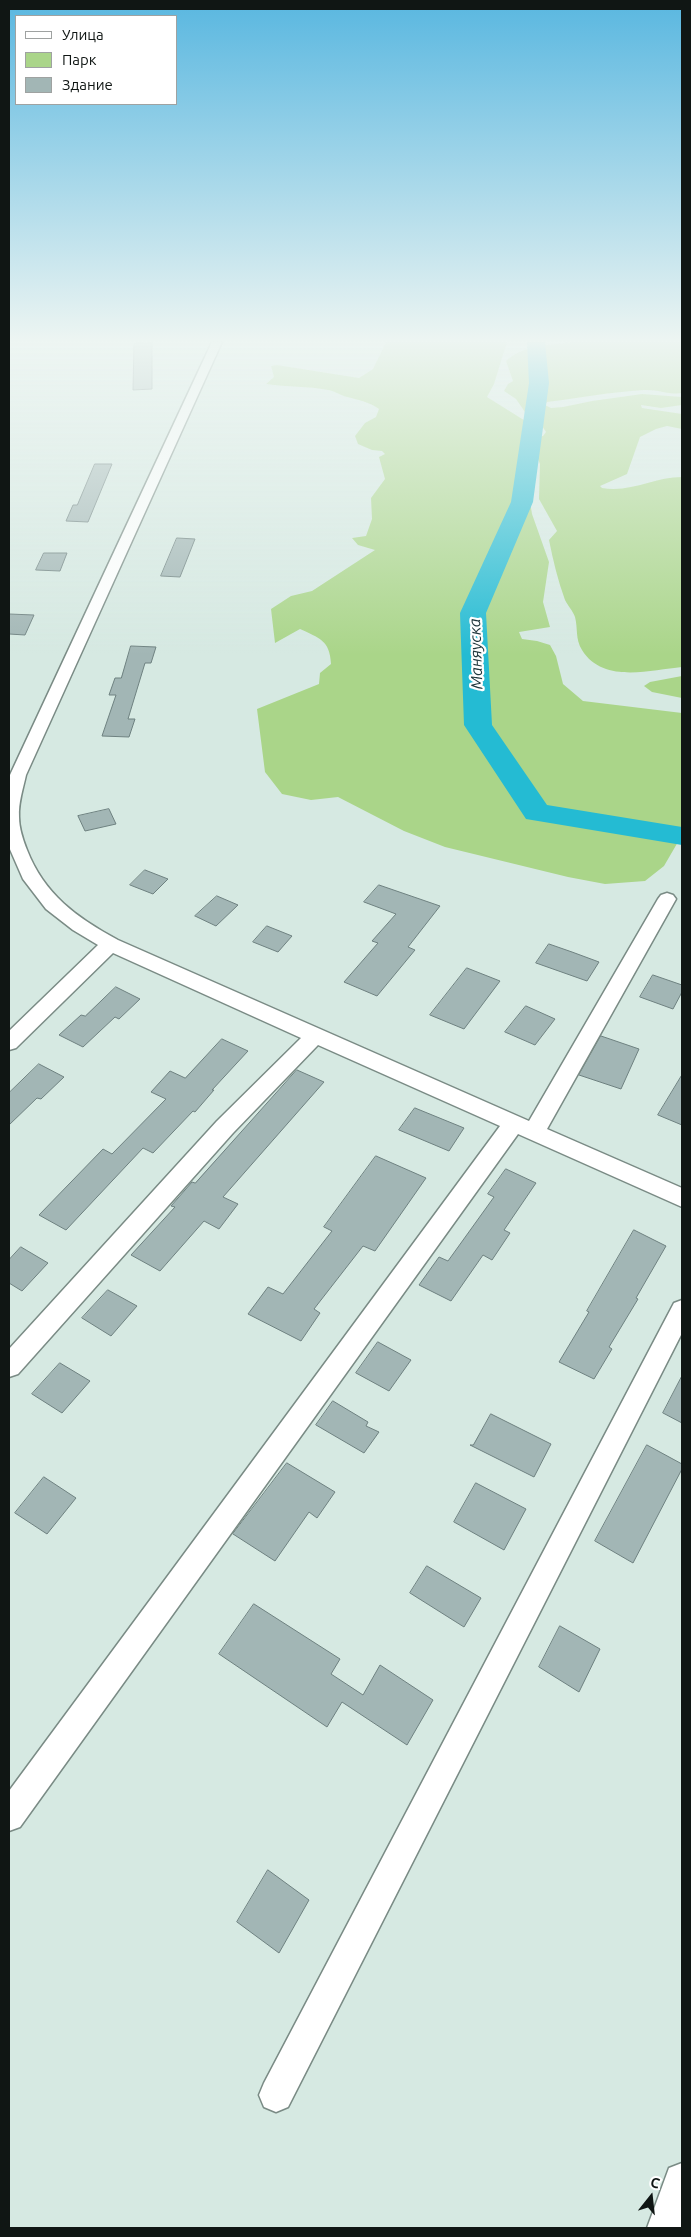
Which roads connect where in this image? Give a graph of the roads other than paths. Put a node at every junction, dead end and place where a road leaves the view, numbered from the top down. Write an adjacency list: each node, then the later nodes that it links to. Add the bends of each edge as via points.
1 (169, 446): 2 (street, via 18,775 10,815)
2 (16, 866): 4 (street, via 56,909 81,929)
3 (667, 899): 7 (street)
4 (111, 944): 5 (street); 6 (street)
5 (314, 1037): 7 (street); 10 (street, via 219,1134)
6 (9, 1043)
7 (524, 1127): 8 (street); 11 (street)
8 (682, 1198)
9 (682, 1310): 12 (street)
10 (9, 1366)
11 (9, 1816)
12 (276, 2095)
13 (682, 2181): 14 (street)
14 (665, 2228)

